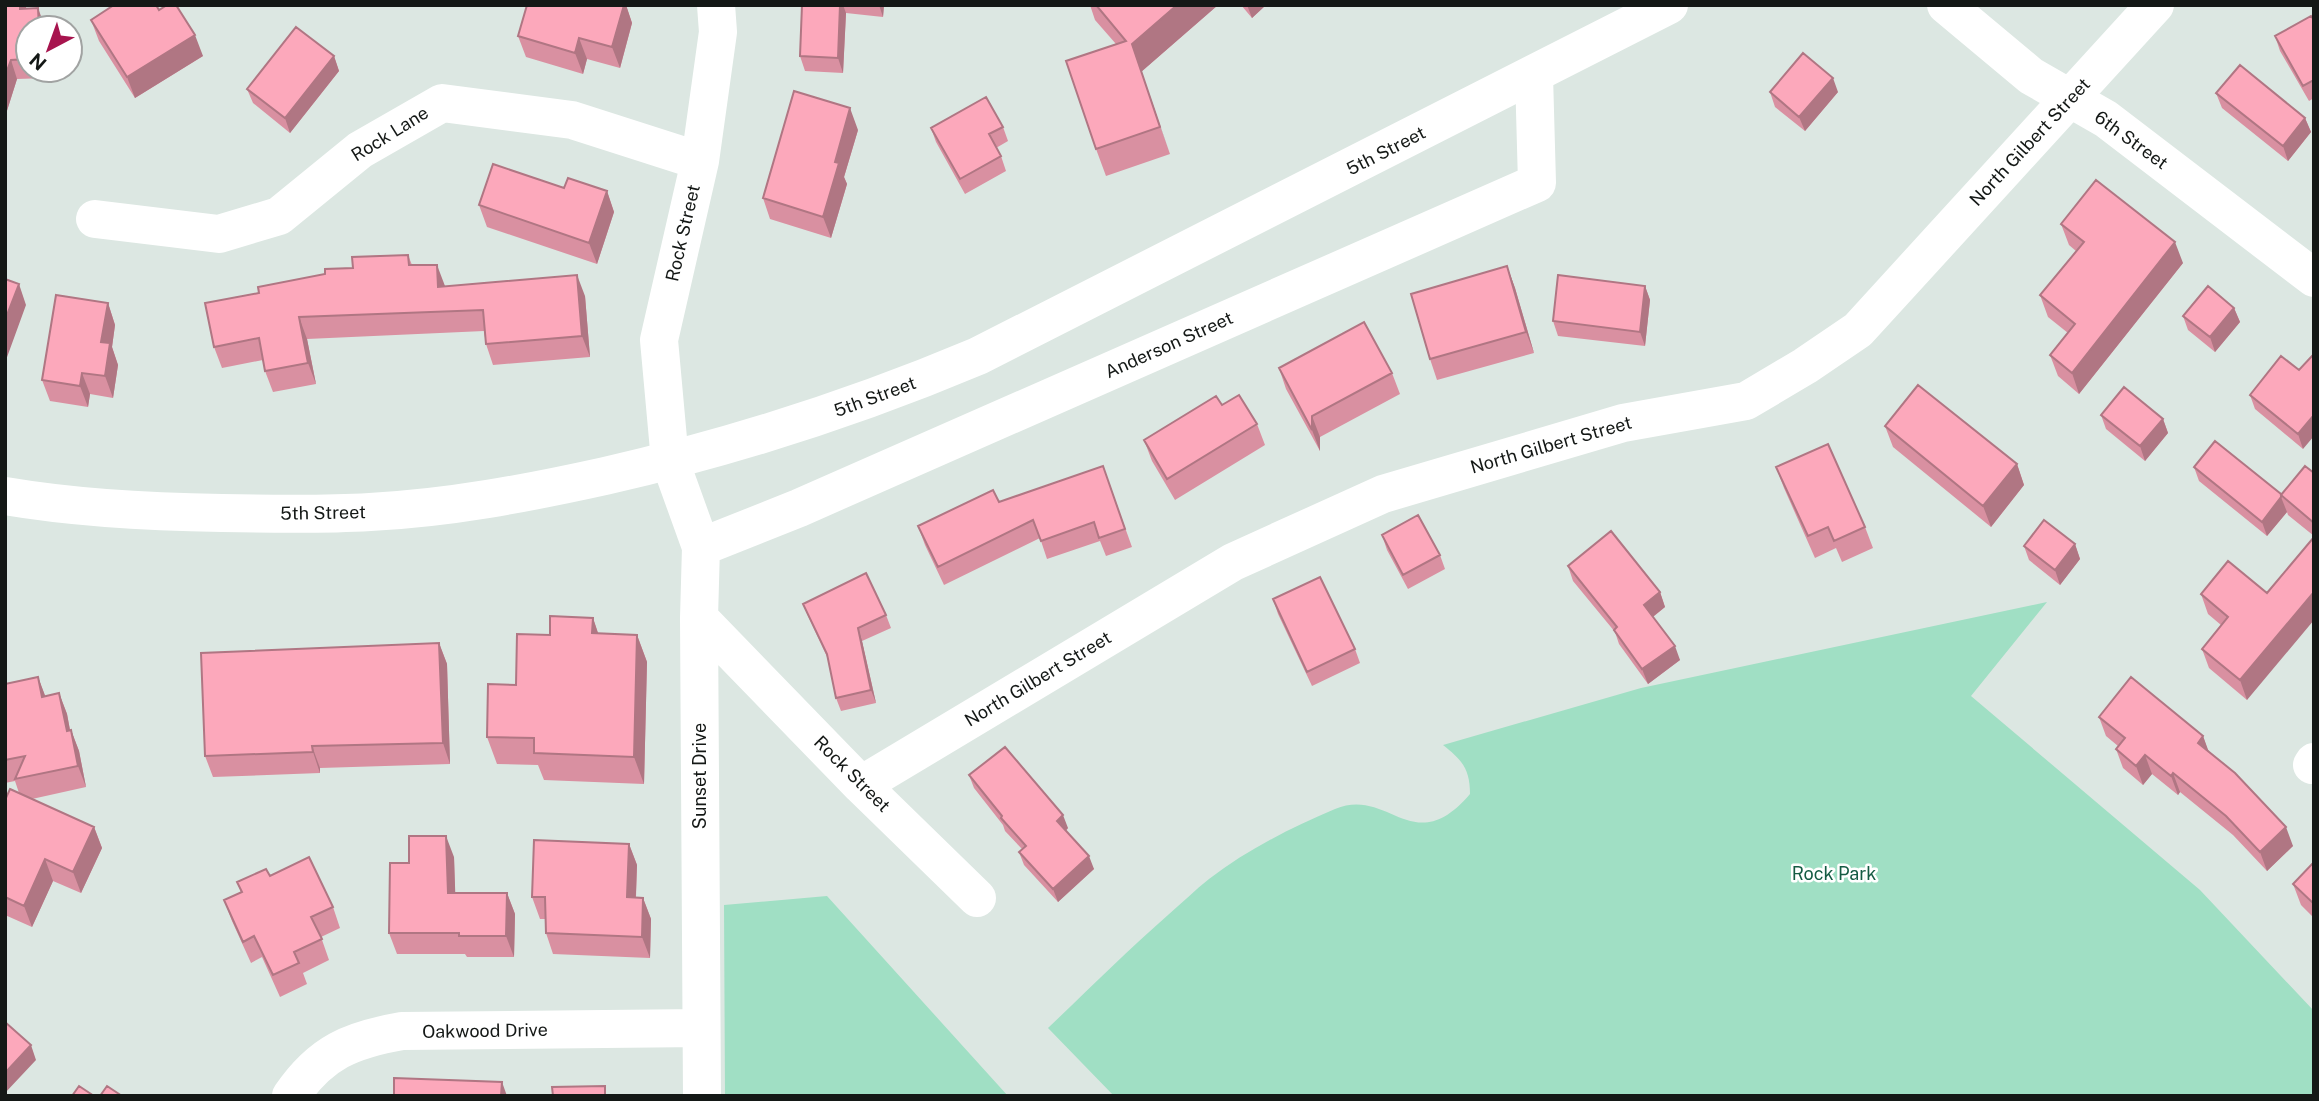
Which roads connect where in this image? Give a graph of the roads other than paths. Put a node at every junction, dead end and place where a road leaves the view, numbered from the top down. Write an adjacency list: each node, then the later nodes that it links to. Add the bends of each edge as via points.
1 (716, 5): 7 (street, Rock Street, via 718,32)
2 (1669, 5): 5 (street, 5th Street)
3 (1946, 5): 6 (street, 6th Street, via 2031,76)
4 (2155, 5): 6 (street, North Gilbert Street)
5 (1534, 75): 10 (street, 5th Street, via 978,356 834,412); 12 (street, Anderson Street, via 1537,183)
6 (2070, 99): 9 (street, 6th Street, via 2106,119); 14 (street, North Gilbert Street, via 1858,330 1746,401 1623,423 1383,494 1233,562)
7 (700, 161): 8 (street, Rock Lane, via 572,120 442,103 360,150 279,216 219,234); 10 (street, Rock Street, via 659,340)
8 (95, 219)
9 (2314, 278)
10 (670, 461): 11 (street, 5th Street, via 528,493 371,512 175,512); 12 (street, Sunset Drive)
11 (5, 496)
12 (701, 547): 13 (street, Sunset Drive)
13 (699, 618): 14 (street, Rock Street); 16 (street, Sunset Drive)
14 (861, 785): 15 (street, Rock Street)
15 (977, 898)
16 (701, 1028): 17 (street, Oakwood Drive, via 390,1033 339,1049 320,1062); 18 (street, Sunset Drive)
17 (291, 1096)
18 (702, 1096)

